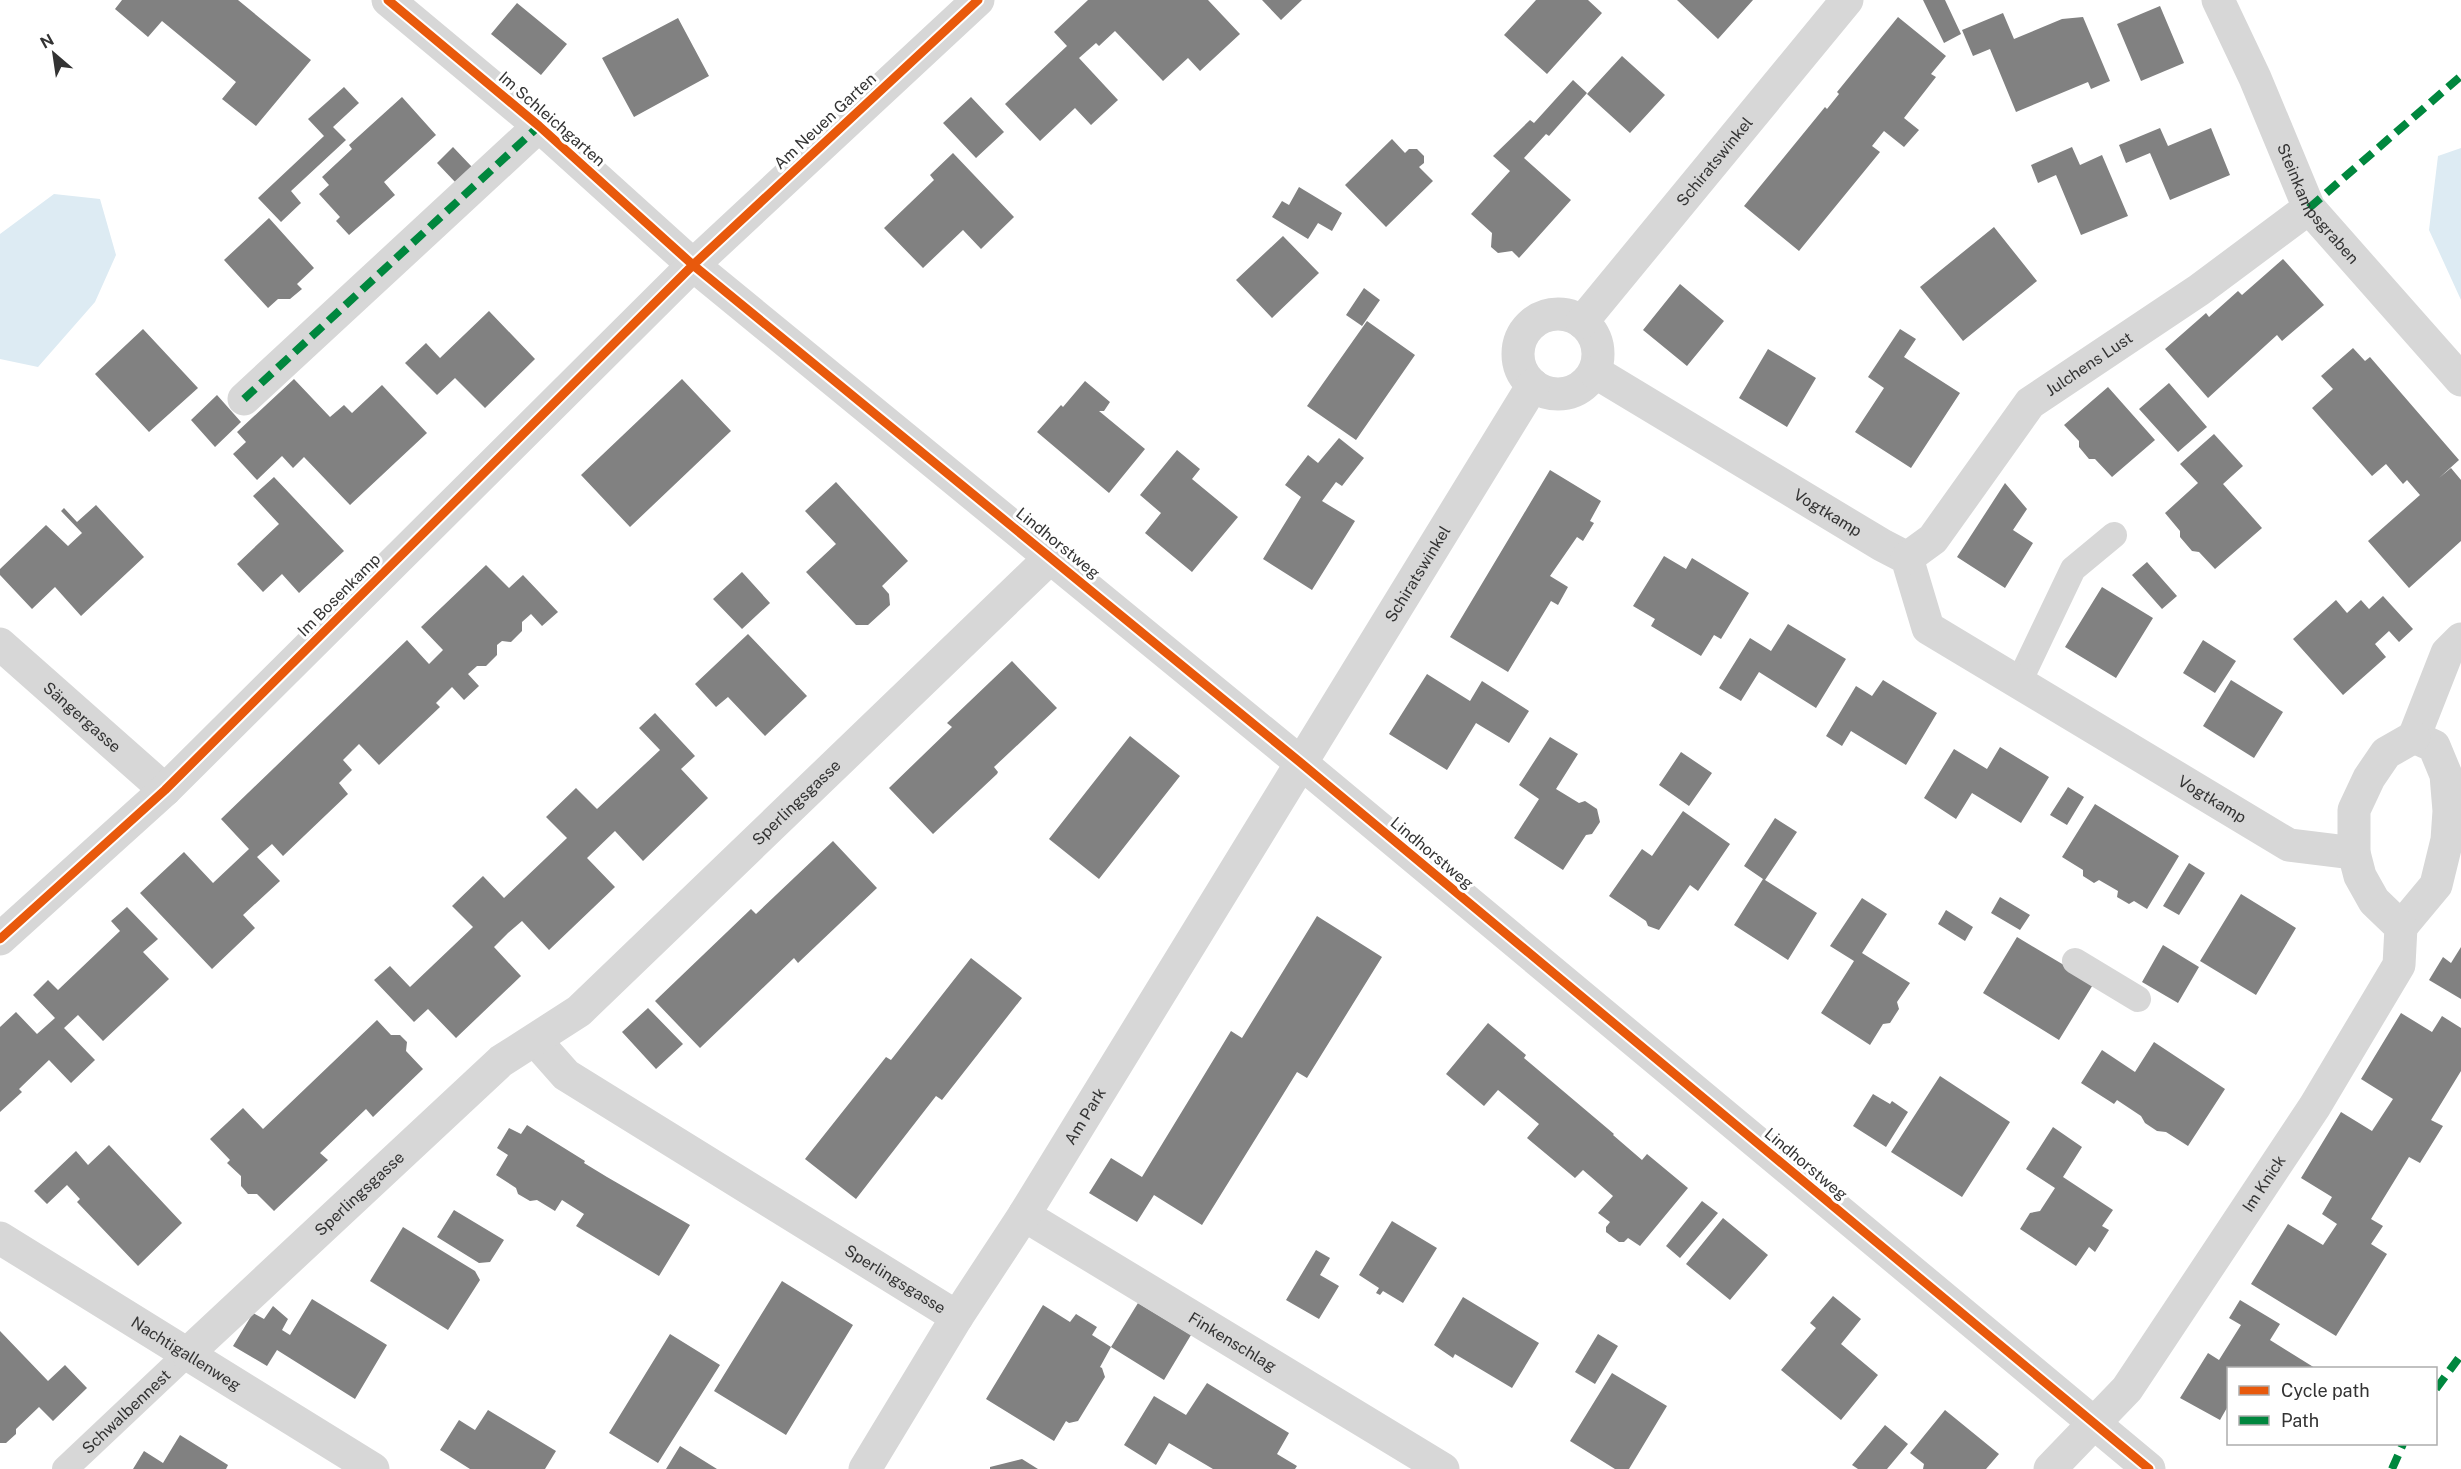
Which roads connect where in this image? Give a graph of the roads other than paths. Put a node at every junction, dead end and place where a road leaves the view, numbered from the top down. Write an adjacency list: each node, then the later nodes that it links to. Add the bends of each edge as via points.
1 (388, 0): 5 (street, Im Schleichgarten)
2 (978, 0): 7 (street, Am Neuen Garten)
3 (1847, 0): 8 (street, Schiratswinkel)
4 (2218, 0): 6 (street, Steinkampsgraben)
5 (539, 126): 7 (street, Im Schleichgarten); 12 (street, Im Schleichgarten)
6 (2308, 208): 10 (street, Steinkampsgraben); 15 (street, Julchens Lust, via 2199,290 2030,403 1933,539)
7 (693, 265): 14 (street, Lindhorstweg); 21 (street, Im Bosenkamp)
8 (1582, 322): 9 (street, via 1598,344); 11 (street, via 1552,314 1526,330 1519,359 1523,374)
9 (1595, 372): 11 (street, via 1574,391 1560,394); 15 (street, Vogtkamp)
10 (2461, 380)
11 (1533, 385): 20 (street, Schiratswinkel)
12 (244, 399)
13 (2114, 535): 18 (lane, via 2073,569)
14 (1051, 557): 20 (street, Lindhorstweg); 27 (street, Sperlingsgasse, via 579,1011)
15 (1907, 558): 18 (street, Vogtkamp, via 1928,628)
16 (2461, 639): 19 (street, via 2448,653)
17 (0, 644): 21 (street, Sängergasse)
18 (2019, 682): 22 (street, Vogtkamp, via 2289,845)
19 (2414, 737): 22 (street, via 2386,753 2369,778 2354,810); 23 (street, via 2434,746 2446,775 2449,811 2436,885)
20 (1300, 763): 28 (street, Am Park); 32 (street, Lindhorstweg)
21 (165, 790): 24 (street, Im Bosenkamp)
22 (2354, 853): 23 (street, via 2360,876 2374,901)
23 (2402, 927): 32 (street, Im Knick, via 2399,964 2315,1106 2127,1389)
24 (0, 939)
25 (2075, 961): 26 (lane)
26 (2138, 999)
27 (535, 1040): 30 (street, Sperlingsgasse, via 566,1075); 31 (street, Sperlingsgasse, via 501,1061)
28 (1024, 1215): 30 (street, Am Park); 36 (street, Finkenschlag)
29 (0, 1238): 31 (street, Nachtigallenweg)
30 (957, 1317): 35 (street, Am Park)
31 (188, 1353): 33 (lane, Schwalbennest); 34 (street, Nachtigallenweg)
32 (2094, 1422): 37 (street); 38 (street, Lindhorstweg)
33 (65, 1469)
34 (373, 1469)
35 (865, 1469)
36 (1443, 1469)
37 (2050, 1469)
38 (2149, 1469)

